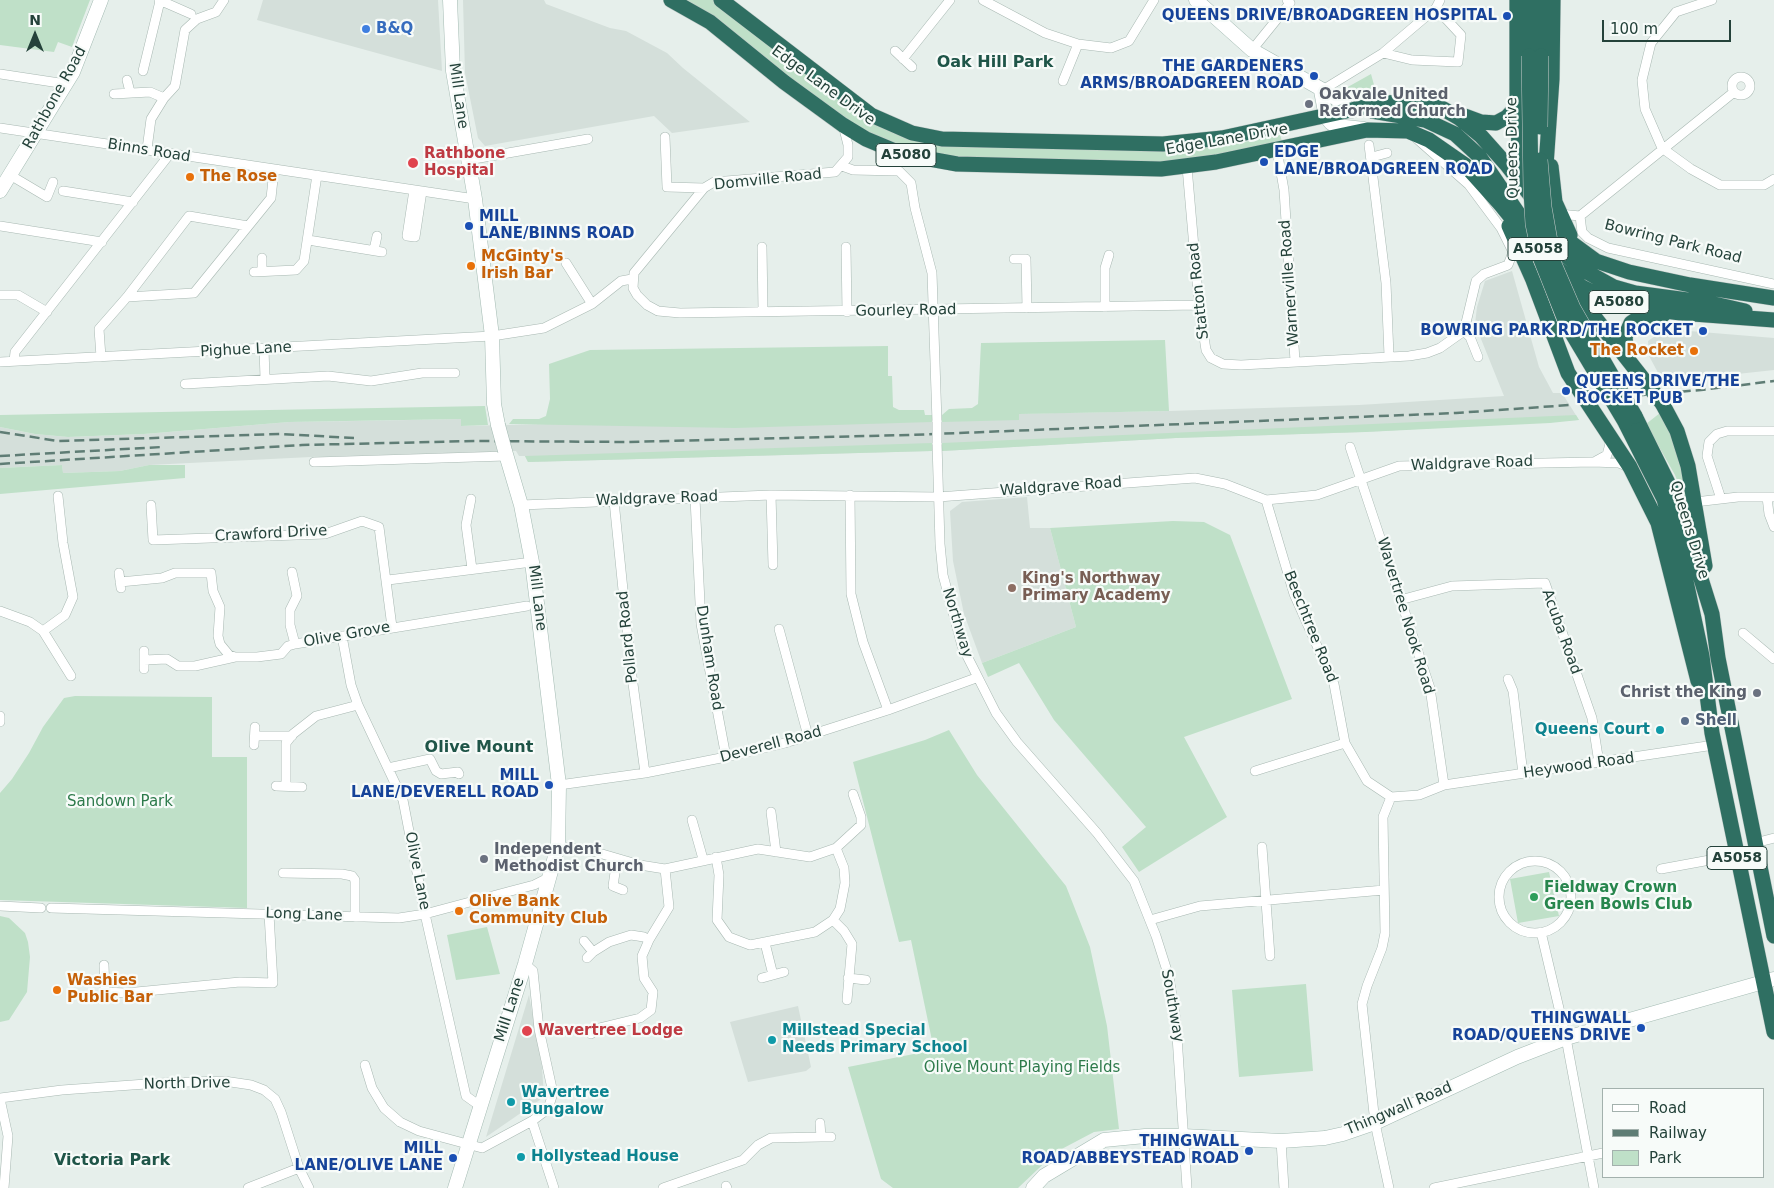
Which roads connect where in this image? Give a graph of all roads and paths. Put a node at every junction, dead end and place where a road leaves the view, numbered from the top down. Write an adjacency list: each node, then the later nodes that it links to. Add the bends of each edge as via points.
1 (101, 0): 30 (street, Rathbone Road, via 86,44)
2 (159, 0): 18 (street); 26 (street)
3 (224, 0): 37 (street, via 216,12 197,19 186,30 175,86)
4 (450, 0): 56 (street, Mill Lane, via 453,71)
5 (671, 0): 42 (highway, Edge Lane Drive / A5080, via 710,22 784,82)
6 (721, 0): 41 (highway, Edge Lane Drive / A5080, via 871,115 926,137 1163,144 1222,138)
7 (950, 0): 24 (street)
8 (983, 0): 19 (street, via 1045,33)
9 (1154, 0): 19 (street, via 1135,34 1125,44 1111,48)
10 (1196, 0): 20 (street)
11 (1287, 0): 20 (street, via 1290,3)
12 (1517, 0): 31 (highway)
13 (1529, 0): 23 (highway, Queens Drive / A5058)
14 (1541, 0): 23 (highway, Queens Drive / A5058)
15 (1553, 0): 33 (highway)
16 (1712, 0): 50 (street, via 1676,12 1652,43 1642,80 1645,109)
17 (1438, 4): 22 (street); 22 (street, via 1461,35 1458,62 1412,60)
18 (191, 14)
19 (1078, 44): 29 (street)
20 (1252, 50): 32 (street)
21 (895, 52): 24 (street)
22 (1383, 53): 32 (street)
23 (1535, 56): 120 (highway, Queens Drive / A5058, bridge, via 1540,166 1547,235 1554,264)
24 (904, 59): 25 (street)
25 (912, 67)
26 (143, 71)
27 (0, 74): 30 (street)
28 (127, 80): 34 (street)
29 (1063, 80)
30 (66, 84): 45 (street, Rathbone Road)
31 (1517, 89): 33 (highway, via 1524,100 1532,102 1544,100); 38 (highway)
32 (1321, 91): 39 (street); 41 (street)
33 (1552, 91): 49 (highway)
34 (130, 92): 36 (street); 37 (street, via 150,92)
35 (1734, 92): 50 (street)
36 (114, 94)
37 (164, 98): 51 (street, via 151,119)
38 (1517, 106): 40 (highway, via 1502,120 1489,123); 68 (highway)
39 (1356, 110): 40 (highway, Edge Lane Drive / A5080, via 1395,102 1424,104); 41 (highway, Edge Lane Drive / A5080); 68 (highway, via 1412,116 1442,126 1479,156)
40 (1446, 110): 68 (highway, Edge Lane Drive / A5080, via 1481,136)
41 (1326, 117): 47 (street, via 1336,126)
42 (843, 124): 57 (street, Domville Road, via 848,152); 58 (highway, Edge Lane Drive / A5080, via 886,148 944,162 984,166)
43 (0, 128): 45 (street, Binns Road)
44 (1408, 131): 47 (highway, Edge Lane Drive / A5080); 68 (highway, Edge Lane Drive / A5080, via 1429,140); 107 (street, via 1459,174 1492,213 1513,252 1508,265 1484,274 1476,281)
45 (36, 134): 51 (street, Binns Road); 63 (street, Rathbone Road)
46 (665, 137): 65 (street, via 667,187)
47 (1368, 137): 52 (highway, Edge Lane Drive / A5080); 55 (street)
48 (588, 139): 56 (street)
49 (1549, 148): 64 (highway); 71 (highway)
50 (1662, 148): 61 (street, via 1720,185 1764,185); 70 (street)
51 (147, 149): 54 (street, Binns Road)
52 (1277, 150): 58 (highway, Edge Lane Drive / A5080); 115 (street, Warnerville Road, via 1284,190)
53 (1387, 153): 55 (street)
54 (169, 155): 59 (street, Binns Road); 69 (street)
55 (1372, 157): 110 (street, via 1386,283)
56 (468, 160): 67 (street, Mill Lane)
57 (842, 166): 65 (street, Domville Road, via 830,174 714,182); 100 (street, Northway, via 853,170 899,171 909,179 931,262)
58 (1187, 167): 95 (street, Statton Road)
59 (274, 170): 60 (street, Binns Road); 73 (street, via 271,198)
60 (317, 176): 67 (street, Binns Road); 76 (street)
61 (1774, 179)
62 (53, 182): 63 (street, via 46,197)
63 (3, 184)
64 (1545, 186): 68 (highway, via 1540,195); 71 (highway)
65 (704, 188): 88 (street, Domville Road)
66 (63, 191): 69 (street)
67 (475, 199): 108 (street, Mill Lane)
68 (1518, 201): 71 (highway, A5080); 74 (highway); 78 (highway, Edge Lane Drive / A5080); 82 (highway, via 1539,227); 89 (highway)
69 (133, 202): 77 (street)
70 (1580, 216): 71 (street); 90 (street, Bowring Park Road, via 1582,232 1608,248)
71 (1554, 217): 81 (highway); 82 (highway)
72 (0, 226): 77 (street)
73 (248, 226): 92 (street, via 194,293); 92 (street, via 189,216)
74 (1529, 228): 78 (highway); 82 (highway)
75 (377, 236): 76 (street, via 378,251)
76 (308, 240): 84 (street, via 304,262 296,270 258,272)
77 (102, 242): 102 (street)
78 (1530, 243): 82 (highway, Edge Lane Drive / A5080); 89 (highway)
79 (762, 247): 101 (street)
80 (846, 247): 103 (street)
81 (1579, 250): 82 (highway, via 1569,245); 93 (highway, A5080, via 1614,268 1690,285)
82 (1548, 252): 87 (highway, Edge Lane Drive / A5080); 96 (highway); 105 (highway, via 1614,287 1710,303)
83 (1109, 255): 98 (street, via 1105,268)
84 (262, 258)
85 (1014, 259): 99 (street, via 1026,259)
86 (566, 263): 94 (street)
87 (1564, 274): 97 (highway); 104 (highway, Edge Lane Drive / A5080, via 1607,299)
88 (632, 279): 94 (street, Pighue Lane, via 621,281); 101 (street, Gourley Road, via 637,295 658,311)
89 (1533, 280): 96 (highway)
90 (1774, 284)
91 (0, 295): 102 (street, via 18,295)
92 (127, 297): 111 (street, via 99,328)
93 (1774, 298)
94 (592, 304): 108 (street, Pighue Lane, via 544,328)
95 (1199, 305): 98 (street, Gourley Road); 115 (street, Statton Road, via 1206,350 1211,358 1222,364)
96 (1542, 305): 106 (highway)
97 (1585, 305): 106 (highway, via 1573,300 1561,301 1552,308); 113 (highway)
98 (1105, 307): 99 (street, Gourley Road)
99 (1027, 308): 100 (street, Gourley Road)
100 (934, 310): 103 (street, Gourley Road); 132 (street, Northway, bridge)
101 (763, 311): 103 (street, Gourley Road)
102 (46, 312): 114 (street, via 15,352)
103 (847, 312)
104 (1680, 313): 105 (highway, A5080); 113 (highway, via 1637,319 1631,323 1624,344)
105 (1774, 319)
106 (1547, 322): 122 (highway, via 1574,386)
107 (1464, 331): 110 (street, Warnerville Road, via 1427,353); 112 (street, via 1470,336)
108 (492, 336): 109 (street, Pighue Lane); 124 (street, Mill Lane, bridge, via 494,404)
109 (264, 349): 111 (street, Pighue Lane); 118 (street)
110 (1389, 356): 115 (street, Warnerville Road)
111 (101, 357): 114 (street, Pighue Lane)
112 (1478, 357)
113 (1627, 358): 139 (highway, A5058, bridge, via 1662,403 1677,431)
114 (14, 361): 116 (street, Pighue Lane)
115 (1295, 361)
116 (0, 362)
117 (455, 373): 118 (street, via 445,376 422,373 371,381 336,376)
118 (265, 378): 119 (street)
119 (186, 384)
120 (1630, 419): 152 (highway, Queens Drive / A5058, via 1676,499); 172 (highway, Queens Drive / A5058, via 1674,533 1702,656)
121 (1774, 431): 135 (street, via 1727,431 1717,434 1709,442 1707,456)
122 (1611, 438): 126 (street, via 1607,455); 127 (highway)
123 (1350, 446): 128 (street, Wavertree Nook Road)
124 (506, 453): 125 (street); 141 (street, Mill Lane)
125 (314, 462)
126 (1593, 462): 127 (street, Waldgrave Road); 128 (street, Waldgrave Road, via 1399,466)
127 (1630, 467): 172 (highway, A5058, via 1663,536)
128 (1362, 480): 137 (street, Waldgrave Road, via 1317,496); 149 (street, Wavertree Nook Road)
129 (771, 495): 131 (street, Waldgrave Road); 134 (street, Waldgrave Road); 144 (street)
130 (58, 496): 155 (street, via 73,598 65,615)
131 (850, 496): 132 (street, Waldgrave Road); 166 (street, via 851,594 863,642)
132 (938, 497): 137 (street, Waldgrave Road, via 1195,478 1225,484); 163 (street, Northway, via 943,575 962,646)
133 (1770, 497): 135 (street); 142 (street, via 1769,514)
134 (695, 498): 138 (street, Waldgrave Road); 174 (street, Dunham Road, via 701,624)
135 (1721, 499): 139 (street)
136 (471, 500): 145 (street, via 466,525)
137 (1266, 500): 173 (street, Beechtree Road, via 1294,594 1334,684)
138 (614, 501): 141 (street, Waldgrave Road); 178 (street, Pollard Road)
139 (1695, 502): 152 (highway, A5058)
140 (151, 505): 147 (street, Crawford Drive, via 153,540 325,534 362,521 379,527)
141 (521, 506): 143 (street, Mill Lane)
142 (1774, 527)
143 (532, 562): 145 (street); 181 (street, Mill Lane)
144 (773, 565)
145 (472, 569): 147 (street)
146 (293, 572): 158 (street, via 297,596 290,610 290,625)
147 (388, 580): 153 (street, Crawford Drive)
148 (120, 581): 159 (street, via 162,578 175,573 211,573 213,591 220,607 218,636 224,650)
149 (1400, 600): 175 (street, Acuba Road, via 1452,586 1545,583 1592,718); 182 (street, Wavertree Nook Road, via 1430,688)
150 (527, 606): 153 (street, Olive Grove)
151 (0, 611): 155 (street, via 30,622)
152 (1712, 614): 191 (highway, Queens Drive / A5058)
153 (392, 627): 157 (street, Olive Grove)
154 (779, 629): 171 (street)
155 (43, 631): 162 (street)
156 (1743, 633): 160 (street)
157 (342, 636): 158 (street, Olive Grove); 165 (street, Olive Lane)
158 (295, 644): 159 (street, Olive Grove, via 281,654)
159 (235, 657): 161 (street, Olive Grove, via 195,666 178,666 167,659)
160 (1774, 659)
161 (144, 660)
162 (71, 676)
163 (976, 678): 166 (street, Deverell Road); 204 (street, Northway, via 1017,742 1097,833)
164 (1508, 679): 180 (street, via 1513,691)
165 (358, 705): 170 (street, via 316,716); 176 (street, Olive Lane)
166 (888, 710): 171 (street, Deverell Road)
167 (0, 716): 168 (street)
168 (0, 722)
169 (255, 736): 170 (street)
170 (292, 736): 184 (street, via 286,744)
171 (808, 736): 174 (street, Deverell Road)
172 (1713, 739): 175 (street, Heywood Road); 196 (highway, Queens Drive / A5058)
173 (1346, 743): 177 (street); 187 (street, Beechtree Road, via 1367,780)
174 (726, 757): 178 (street, Deverell Road)
175 (1599, 763): 180 (street, Heywood Road)
176 (388, 768): 179 (street, via 430,759 441,774); 212 (street, Olive Lane, via 403,800)
177 (1255, 771)
178 (645, 773): 181 (street, Deverell Road)
179 (459, 774)
180 (1523, 774): 182 (street, Heywood Road)
181 (560, 785): 192 (street, Mill Lane)
182 (1444, 785): 187 (street, via 1419,795)
183 (276, 786): 184 (street)
184 (286, 786): 185 (street)
185 (302, 786)
186 (853, 794): 194 (street, via 853,805 861,825)
187 (1391, 797): 206 (street, via 1383,817)
188 (771, 812): 195 (street)
189 (692, 820): 199 (street)
190 (1774, 838): 191 (street)
191 (1755, 844): 217 (highway, Queens Drive / A5058)
192 (558, 846): 198 (street); 203 (street, Mill Lane)
193 (1262, 847): 207 (street)
194 (836, 848): 195 (street, via 810,857); 214 (street, via 844,868 845,883 840,909)
195 (776, 852): 197 (street, via 758,849)
196 (1737, 855): 201 (street); 229 (highway, Queens Drive / A5058)
197 (716, 857): 199 (street); 220 (street, via 719,875 717,920 722,929 729,938 739,942 750,945)
198 (617, 859): 200 (street); 205 (street, via 610,890)
199 (703, 859): 200 (street)
200 (665, 869): 218 (street, via 669,907)
201 (1661, 869)
202 (283, 873): 213 (street, via 352,876 355,880)
203 (551, 877): 212 (street, Long Lane, via 534,885); 222 (street, Mill Lane)
204 (1134, 881): 215 (street, Southway)
205 (623, 890)
206 (1384, 890): 207 (street); 239 (street, via 1382,948 1362,1004)
207 (1266, 901): 215 (street, via 1200,906); 221 (street)
208 (0, 906): 209 (street)
209 (41, 908)
210 (51, 908): 211 (street, Long Lane)
211 (269, 914): 213 (street, Long Lane); 223 (street, via 273,983 240,982 126,993 105,992)
212 (425, 914): 213 (street, Long Lane, via 399,918); 236 (street, Olive Lane, via 466,1096)
213 (355, 917)
214 (833, 920): 220 (street, via 816,932); 227 (street, via 852,944)
215 (1150, 920): 240 (street, Southway, via 1168,977 1176,1021)
216 (1541, 932): 216 (street, via 1529,932 1508,921 1499,898 1506,875 1527,862 1549,864 1559,870 1570,890 1571,901 1564,917 1552,929); 233 (street)
217 (1774, 936)
218 (649, 940): 219 (street, via 631,936 609,942 590,955); 232 (street, via 642,956 642,967 644,978 653,992 652,1010 640,1018 599,1028)
219 (584, 941)
220 (766, 943): 225 (street)
221 (1270, 956)
222 (525, 964): 236 (street, Mill Lane); 237 (street, via 533,971 553,1093 548,1109)
223 (104, 965)
224 (784, 972): 225 (street)
225 (773, 976): 226 (street)
226 (762, 978)
227 (848, 978): 228 (street); 230 (street)
228 (866, 980)
229 (1769, 980): 231 (highway, Queens Drive / A5058); 233 (street, Thingwall Road)
230 (847, 1000)
231 (1774, 1032)
232 (591, 1034)
233 (1566, 1038): 239 (street, Thingwall Road, via 1517,1057); 246 (street)
234 (365, 1065): 244 (street, via 374,1092 391,1116 413,1129)
235 (0, 1099): 247 (street, North Drive, via 62,1090 160,1083 224,1081 251,1085 275,1099); 248 (street, via 8,1136)
236 (480, 1106): 244 (street, Mill Lane)
237 (532, 1121): 244 (street, via 482,1148); 252 (street)
238 (820, 1123): 241 (street)
239 (1375, 1123): 243 (street, Thingwall Road, via 1334,1136); 257 (street)
240 (1183, 1136): 243 (street, Thingwall Road); 254 (street, Thingwall Road, via 1104,1140 1044,1176); 255 (street, Southway)
241 (821, 1137): 242 (street); 253 (street, via 771,1138 758,1145 743,1160)
242 (831, 1137)
243 (1281, 1140): 256 (street)
244 (467, 1145): 251 (street, Mill Lane)
245 (1602, 1153): 246 (street)
246 (1588, 1155): 258 (street); 259 (street)
247 (299, 1168): 249 (street); 250 (street, North Drive)
248 (4, 1188)
249 (248, 1188)
250 (309, 1188)
251 (455, 1188)
252 (554, 1188)
253 (663, 1188)
254 (1033, 1188)
255 (1188, 1188)
256 (1284, 1188)
257 (1389, 1188)
258 (1434, 1188)
259 (1594, 1188)

